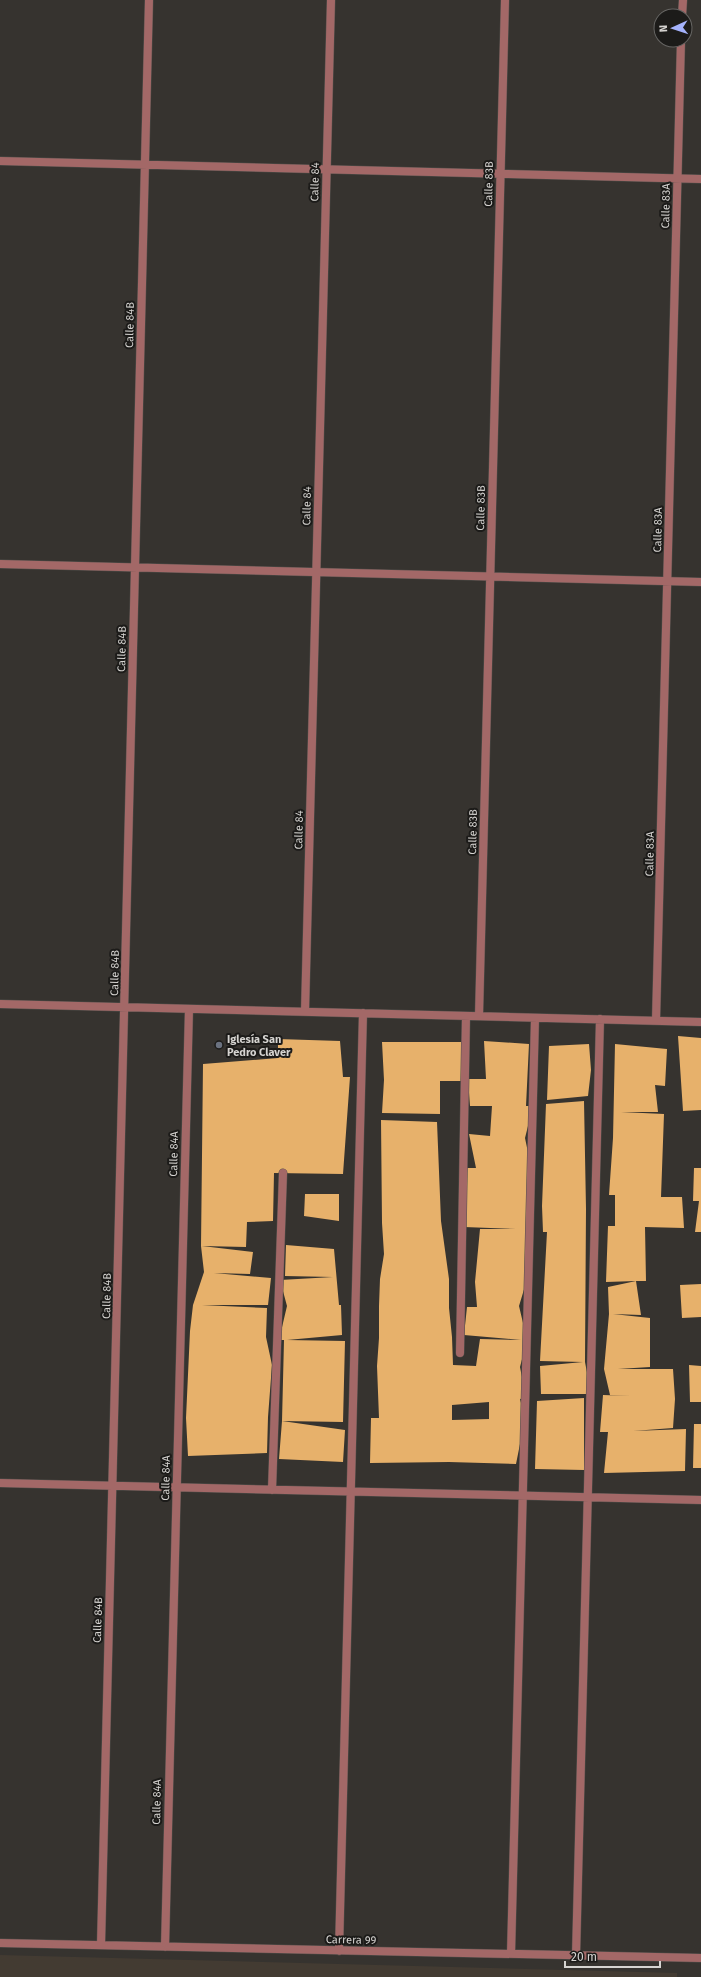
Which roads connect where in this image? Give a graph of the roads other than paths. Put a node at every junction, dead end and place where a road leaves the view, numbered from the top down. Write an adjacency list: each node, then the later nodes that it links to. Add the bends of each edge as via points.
1 (149, 0): 6 (street, Calle 84B)
2 (331, 0): 7 (street, Calle 84)
3 (505, 0): 8 (street, Calle 83B)
4 (682, 48): 9 (street, Calle 83A)
5 (0, 161): 6 (street)
6 (145, 165): 7 (street); 12 (street, Calle 84B)
7 (326, 170): 8 (street); 13 (street, Calle 84)
8 (500, 174): 9 (street); 14 (street, Calle 83B)
9 (678, 179): 10 (street); 15 (street, Calle 83A)
10 (701, 179)
11 (0, 564): 12 (street)
12 (134, 568): 13 (street); 18 (street, Calle 84B)
13 (316, 572): 14 (street); 20 (street, Calle 84)
14 (490, 577): 15 (street); 23 (street, Calle 83B)
15 (668, 581): 16 (street); 26 (street, Calle 83A)
16 (701, 582)
17 (0, 1004): 18 (street)
18 (125, 1008): 19 (street); 31 (street, Calle 84B)
19 (188, 1009): 20 (street); 32 (street, Calle 84A)
20 (305, 1012): 21 (street)
21 (363, 1014): 22 (street); 34 (street)
22 (466, 1016): 23 (street); 29 (street)
23 (479, 1016): 24 (street)
24 (535, 1018): 25 (street); 35 (street)
25 (600, 1019): 26 (street); 36 (street)
26 (656, 1021): 27 (street)
27 (701, 1022)
28 (283, 1173): 33 (street)
29 (460, 1353)
30 (0, 1483): 31 (street)
31 (113, 1486): 32 (street); 39 (street, Calle 84B)
32 (176, 1487): 33 (street); 40 (street, Calle 84A)
33 (272, 1490): 34 (street)
34 (351, 1491): 35 (street); 41 (street)
35 (523, 1496): 36 (street); 42 (street)
36 (588, 1497): 37 (street); 43 (street)
37 (701, 1500)
38 (0, 1944): 39 (street, Carrera 99)
39 (101, 1946): 40 (street, Carrera 99)
40 (165, 1947): 41 (street, Carrera 99)
41 (339, 1951): 42 (street, Carrera 99)
42 (511, 1954): 43 (street, Carrera 99)
43 (576, 1956): 44 (street, Carrera 99)
44 (701, 1958)

